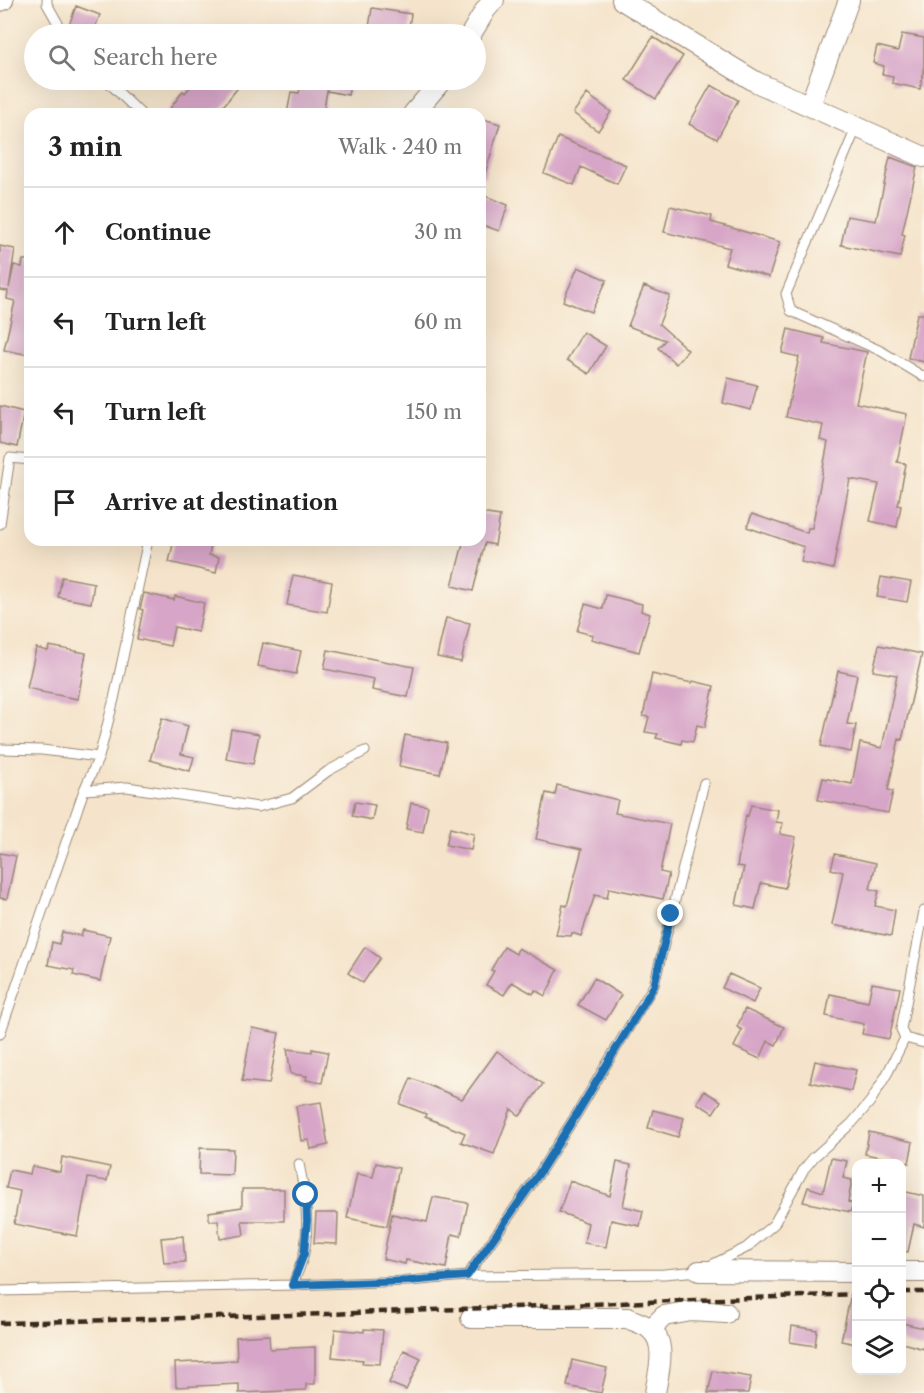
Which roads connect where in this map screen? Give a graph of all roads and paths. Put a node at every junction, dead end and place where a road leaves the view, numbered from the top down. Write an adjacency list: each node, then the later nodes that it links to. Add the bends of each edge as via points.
1 (47, 0): 5 (lane)
2 (494, 0): 6 (street)
3 (622, 0): 9 (street, via 756,82)
4 (849, 0): 9 (street)
5 (58, 24)
6 (477, 24)
7 (116, 90): 10 (lane)
8 (433, 90): 11 (street)
9 (810, 105): 12 (street)
10 (135, 108)
11 (418, 108)
12 (857, 126): 13 (street); 14 (lane, via 786,294 791,310 881,351)
13 (924, 157)
14 (924, 377)
15 (24, 459): 16 (lane, via 10,458)
16 (0, 524)
17 (147, 546): 20 (lane)
18 (0, 749): 20 (lane)
19 (365, 751): 22 (lane, via 328,771 292,798 258,807 127,787)
20 (99, 757): 22 (lane)
21 (704, 783): 32 (lane, via 654,986 567,1130)
22 (84, 790): 24 (lane)
23 (924, 911): 25 (lane, via 901,1029)
24 (0, 1034)
25 (905, 1038): 26 (lane); 28 (lane, via 870,1102 804,1169 774,1224 746,1248)
26 (924, 1043)
27 (299, 1164): 33 (lane, via 307,1221 304,1254)
28 (699, 1271): 29 (street); 32 (lane)
29 (852, 1272)
30 (906, 1272): 31 (street)
31 (924, 1272)
32 (467, 1276): 33 (lane)
33 (292, 1285): 34 (lane)
34 (0, 1291)
35 (726, 1312): 37 (street, via 692,1311 664,1316)
36 (471, 1318): 37 (street, via 628,1318)
37 (651, 1329): 38 (street, via 660,1342)
38 (655, 1393)

